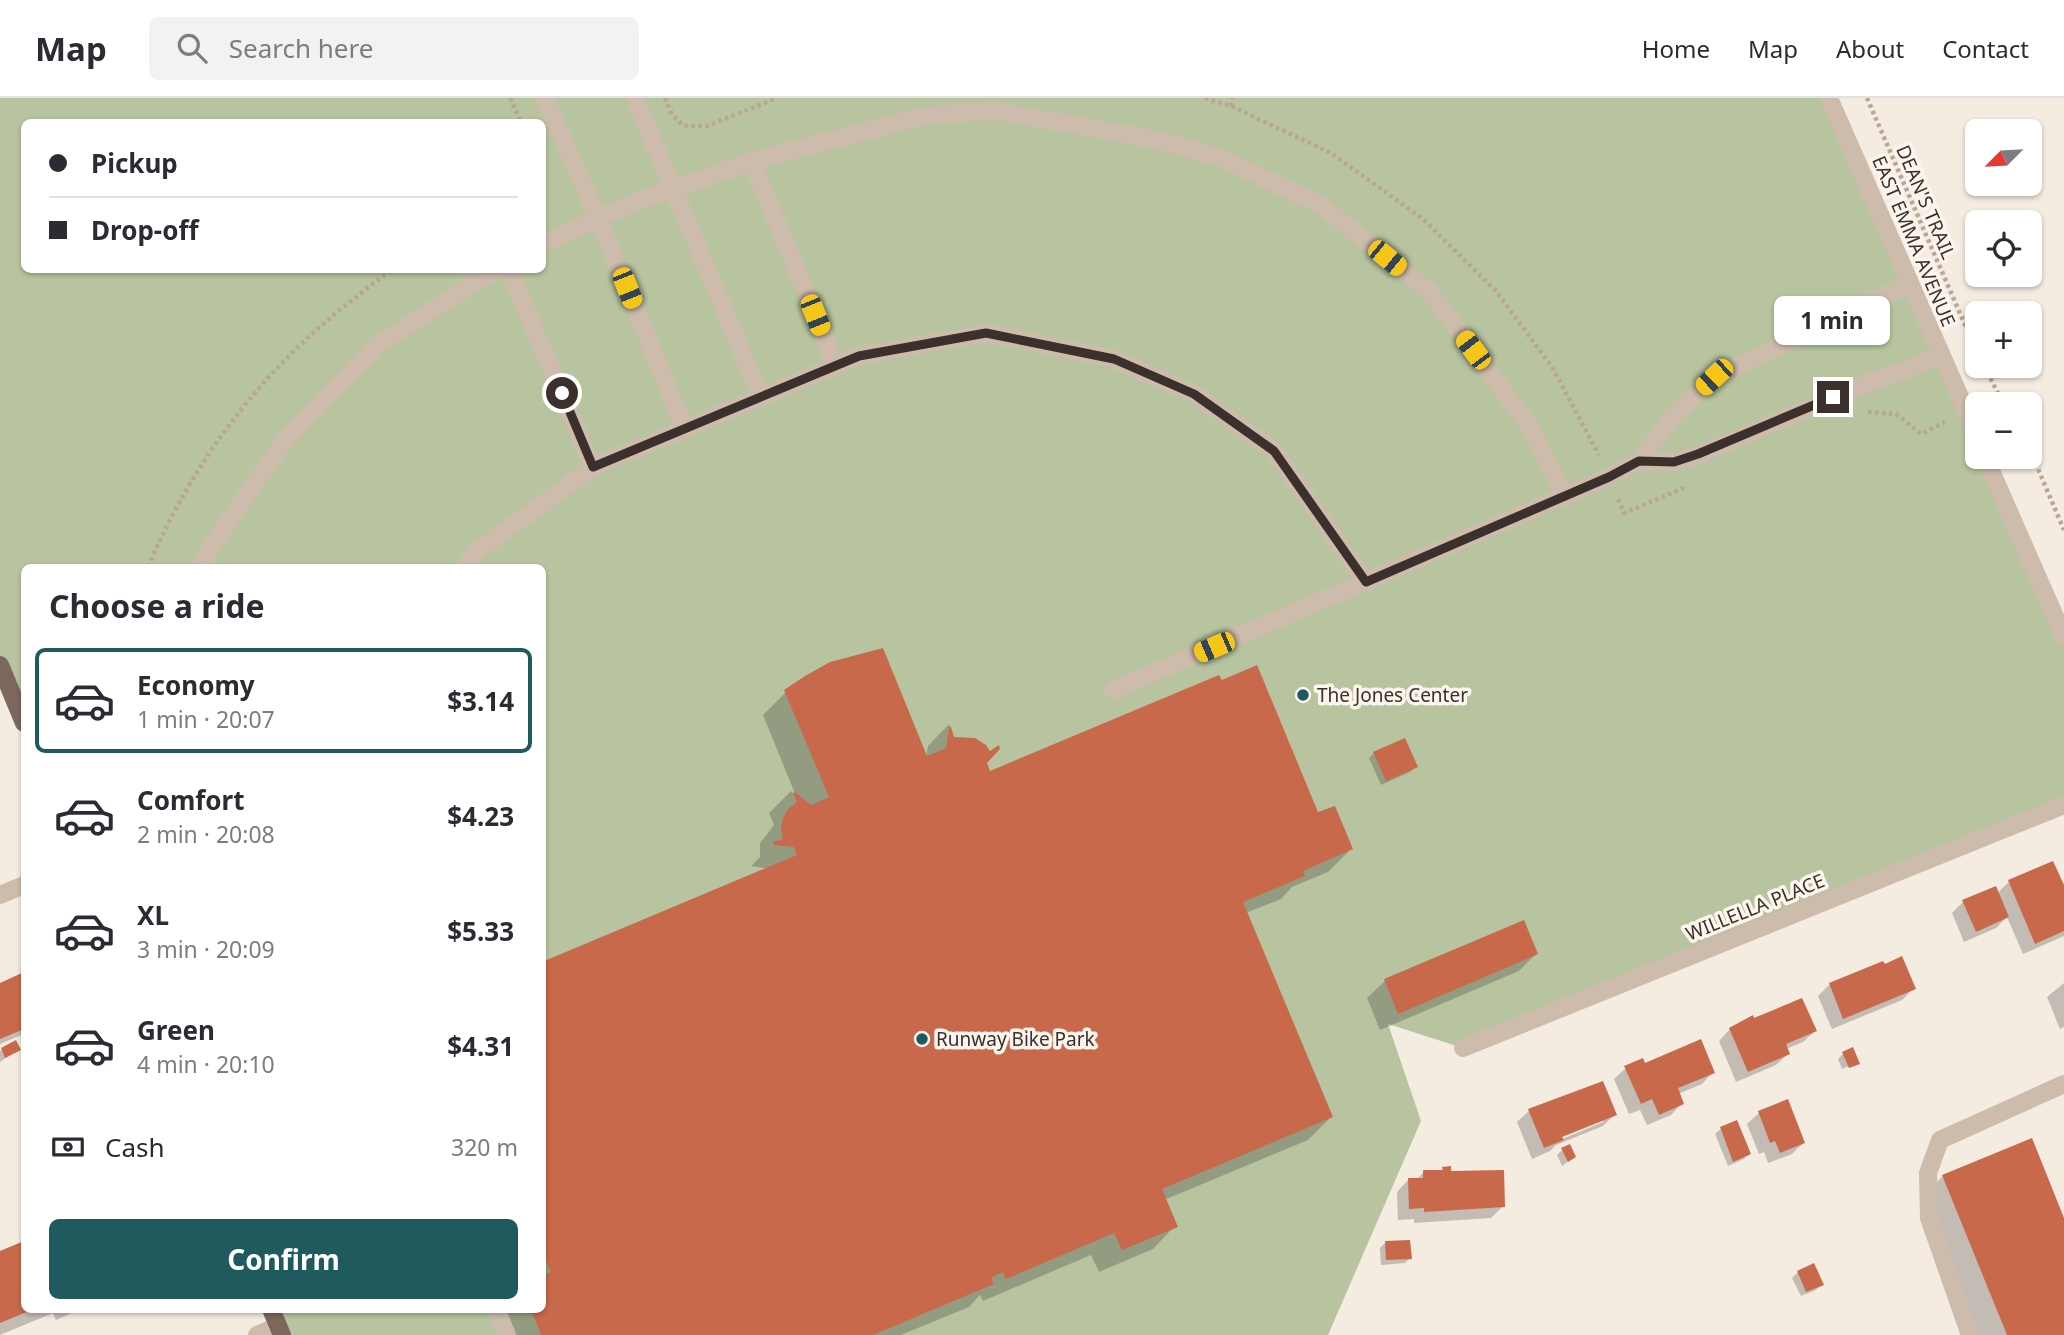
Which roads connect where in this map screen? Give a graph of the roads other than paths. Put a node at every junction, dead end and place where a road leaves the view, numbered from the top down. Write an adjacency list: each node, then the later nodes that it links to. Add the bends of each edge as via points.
1 (545, 98): 6 (street)
2 (635, 98): 5 (street)
3 (1829, 98): 10 (street, EAST EMMA AVENUE)
4 (752, 161): 5 (street); 12 (street); 19 (street, via 927,115 996,111 1158,140 1222,158 1322,206 1430,292 1530,427)
5 (673, 189): 6 (street); 13 (street)
6 (598, 218): 7 (street); 15 (street)
7 (546, 242)
8 (489, 273): 20 (street, via 377,345 285,440)
9 (510, 273): 17 (street)
10 (1910, 284): 11 (street, EAST EMMA AVENUE); 16 (street, via 1714,377 1674,415)
11 (1941, 356): 14 (street, EAST EMMA AVENUE); 16 (street, via 1698,454 1674,462)
12 (836, 366): 13 (street); 22 (street, via 859,356 986,333 1114,359 1194,394 1274,451)
13 (761, 397): 15 (street)
14 (1965, 410)
15 (685, 429): 17 (street)
16 (1639, 461): 19 (street)
17 (593, 467): 21 (street, via 477,551)
18 (1991, 469): 23 (street)
19 (1565, 496): 22 (street)
20 (202, 564)
21 (466, 564)
22 (1366, 582): 25 (street)
23 (2064, 637)
24 (0, 665): 26 (main road)
25 (1113, 690)
26 (21, 716)
27 (2064, 805): 30 (street, WILLELLA PLACE)
28 (21, 886): 29 (street)
29 (0, 895)
30 (1462, 1048)
31 (2064, 1084): 37 (street, via 1940,1140 1928,1173 1929,1219)
32 (273, 1313): 34 (main road)
33 (498, 1313): 36 (street)
34 (280, 1331): 35 (street)
35 (257, 1335)
36 (507, 1335)
37 (1970, 1335)

